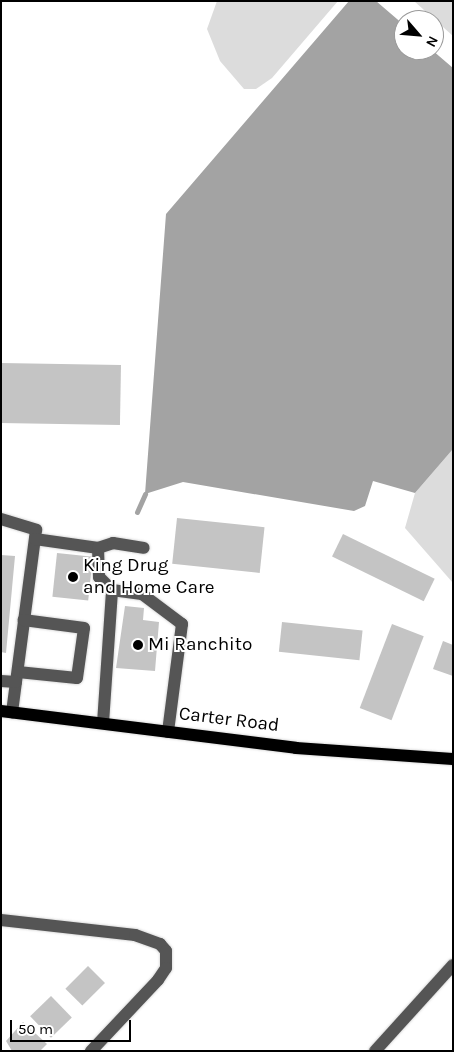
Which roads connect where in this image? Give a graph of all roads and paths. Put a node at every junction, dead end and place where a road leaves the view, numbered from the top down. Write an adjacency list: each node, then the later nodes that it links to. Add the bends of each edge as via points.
1 (1, 519): 2 (street, via 36,530)
2 (35, 539): 3 (street); 6 (street)
3 (98, 548): 4 (street, via 113,543); 5 (street, via 99,577)
4 (144, 548)
5 (112, 590): 10 (street); 11 (street, via 142,594 182,624)
6 (24, 620): 7 (street); 7 (street, via 84,628 77,678)
7 (17, 677): 8 (street); 9 (street)
8 (1, 681)
9 (7, 712): 10 (main road, Carter Road)
10 (103, 723): 11 (main road, Carter Road)
11 (168, 732): 12 (main road, Carter Road, via 296,748)
12 (453, 759)
13 (1, 920): 15 (street, via 135,935 160,944 166,951 166,968 158,980)
14 (451, 971): 16 (street)
15 (91, 1051)
16 (375, 1051)

